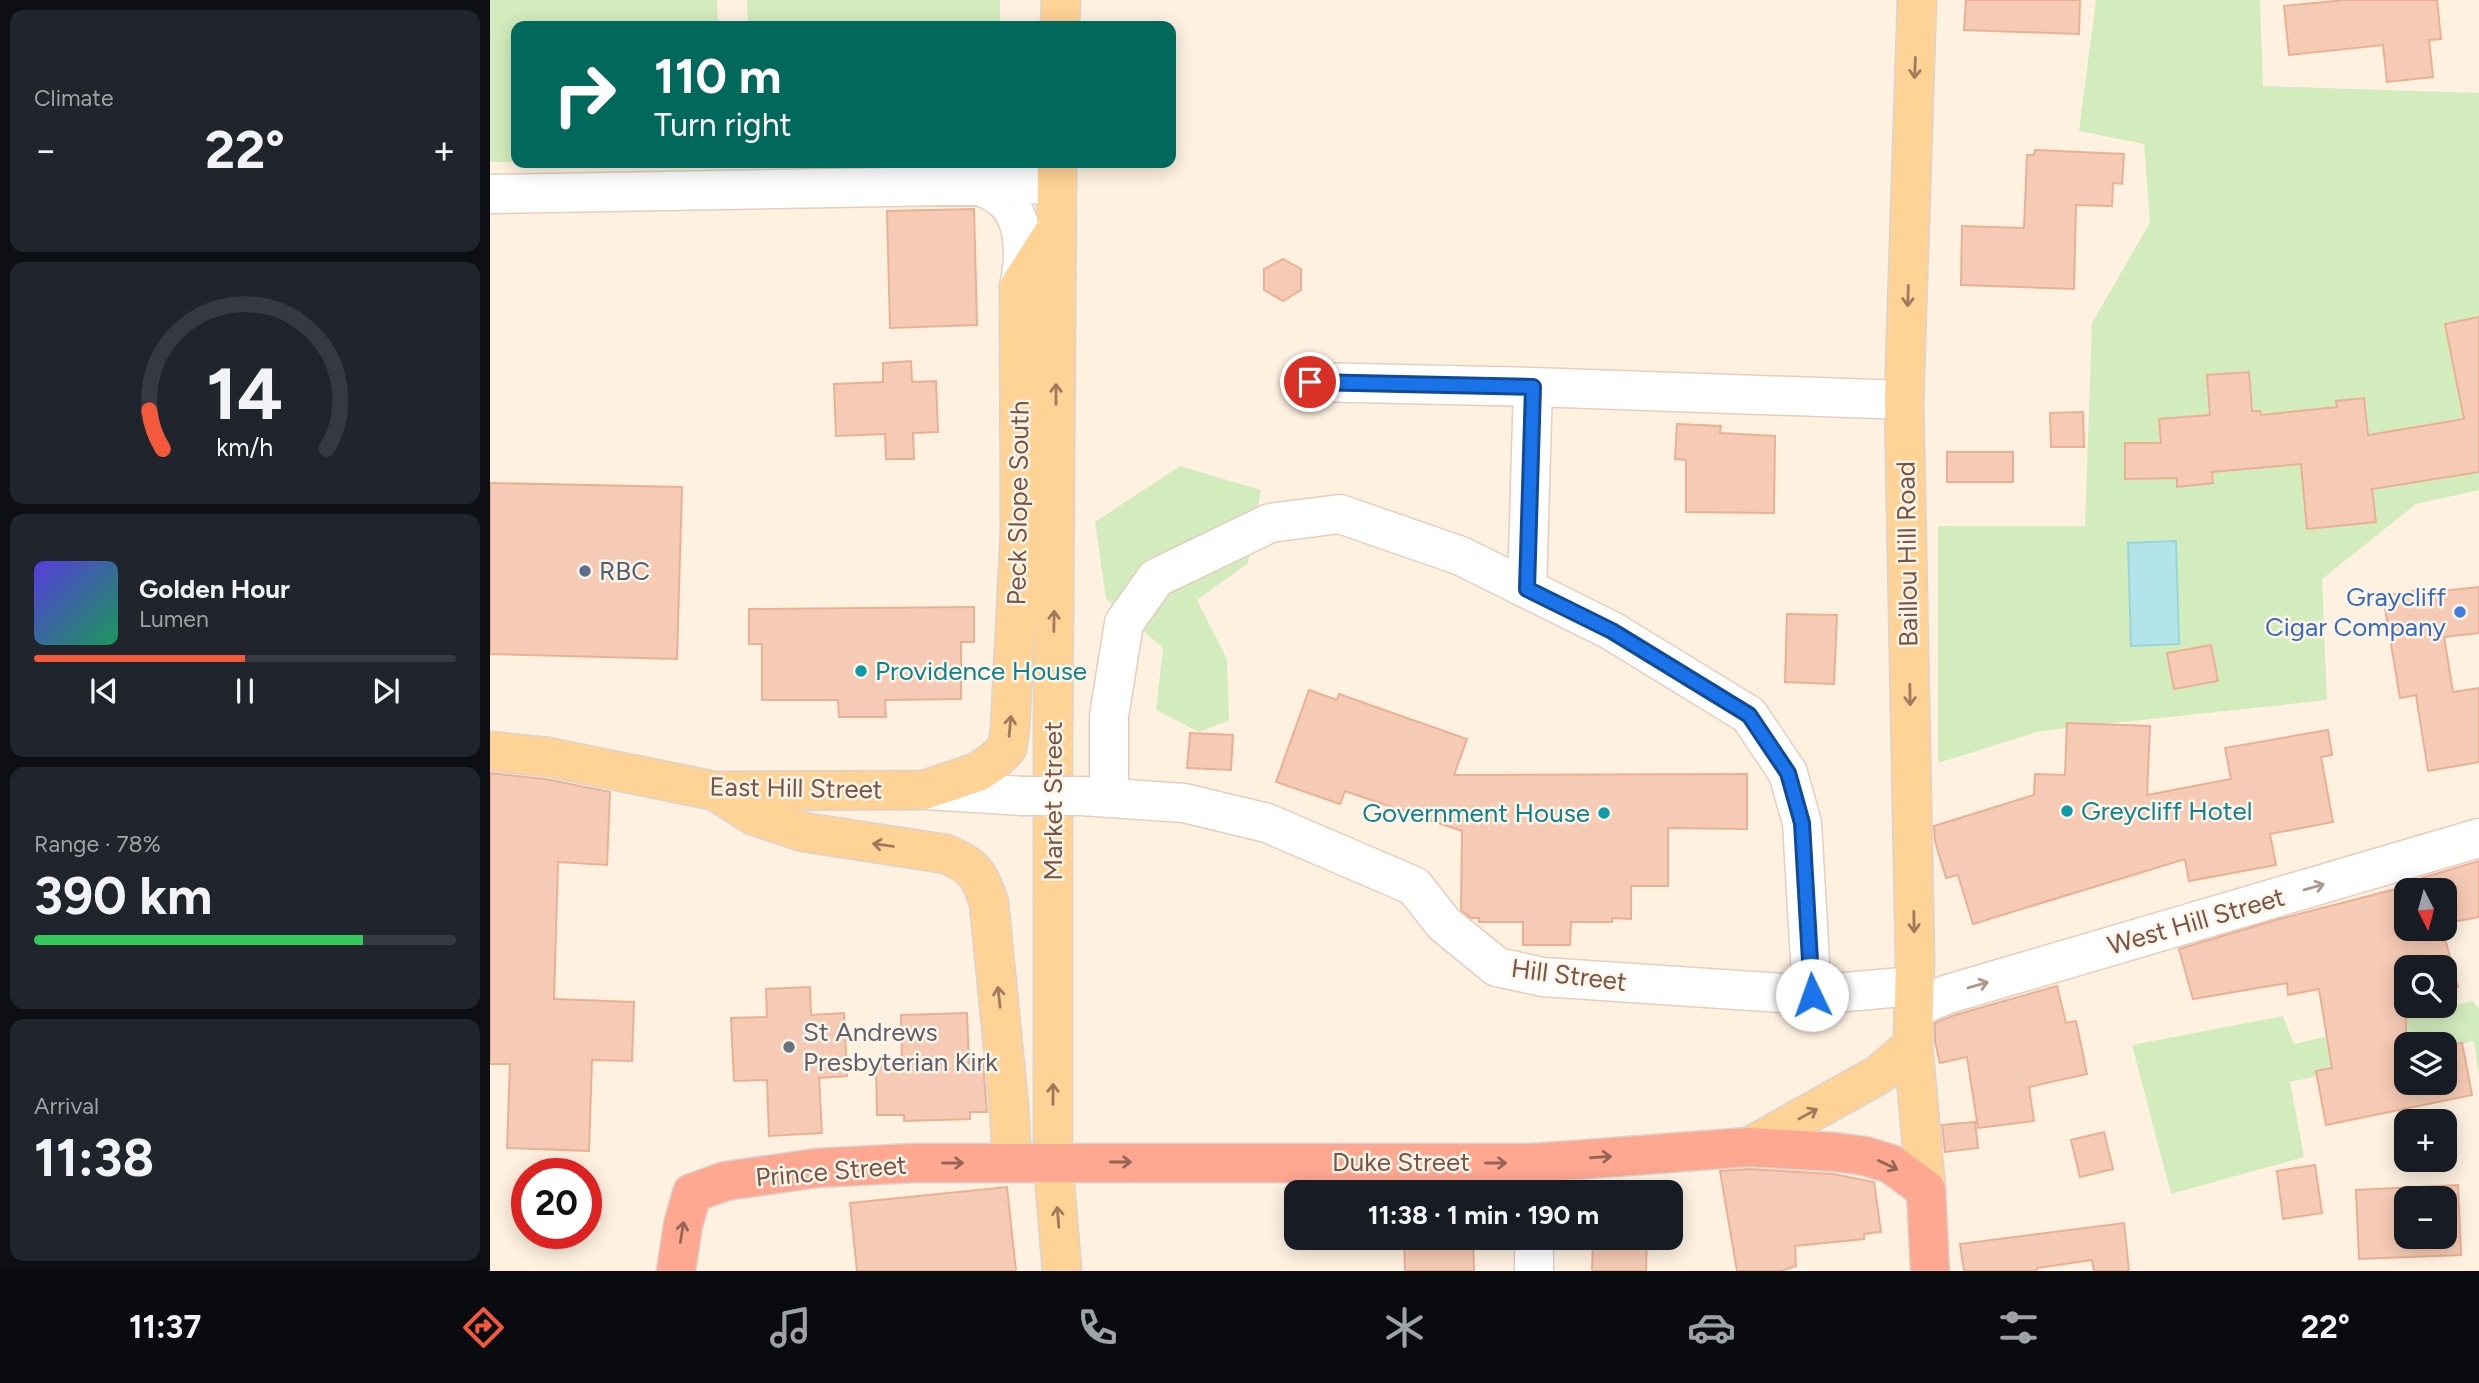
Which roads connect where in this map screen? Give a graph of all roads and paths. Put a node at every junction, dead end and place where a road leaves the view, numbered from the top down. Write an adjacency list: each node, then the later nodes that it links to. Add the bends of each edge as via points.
1 (1061, 0): 3 (main road)
2 (1917, 0): 11 (main road, Baillou Hill Road, one-way to 11)
3 (1060, 21)
4 (1057, 173): 5 (street); 7 (main road, Market Street)
5 (977, 184): 6 (street); 8 (street, Peck Slope South, via 1002,197 1017,221 1023,252)
6 (490, 194)
7 (1056, 229): 8 (main road); 24 (main road, Market Street, one-way to 7)
8 (1018, 287): 14 (main road, Peck Slope South, one-way to 8, via 978,772 1007,748 1020,531)
9 (1310, 382): 10 (street)
10 (1533, 387): 11 (street); 12 (street)
11 (1904, 400): 20 (main road, Baillou Hill Road, one-way to 20)
12 (1527, 589): 17 (street, via 1461,556 1340,514 1270,523 1156,578 1124,623); 19 (street, via 1612,631 1749,715 1788,773 1802,823)
13 (490, 751): 15 (main road, East Hill Street, via 548,757)
14 (924, 790): 15 (main road, East Hill Street); 16 (street, East Hill Street)
15 (715, 791): 23 (main road, one-way to 15, via 989,903 982,880 968,863 946,853 803,832 753,815)
16 (1022, 796): 17 (street, Hill Street, bridge)
17 (1093, 797): 19 (street, Hill Street, via 1184,803 1267,823 1413,886 1444,924 1497,967 1543,977)
18 (2479, 838): 20 (street, West Hill Street, one-way to 18, via 1948,994)
19 (1812, 995): 20 (street, Hill Street)
20 (1914, 997): 21 (main road, Baillou Hill Road)
21 (1913, 1045): 22 (main road, Duke Street, one-way to 21, via 1878,1075); 26 (main road, Baillou Hill Road)
22 (1749, 1147): 25 (highway, Duke Street, one-way to 22); 26 (highway, Duke Street, one-way to 26, via 1866,1156 1891,1164)
23 (1012, 1162): 24 (highway, Prince Street); 28 (highway, Prince Street, one-way to 23, via 687,1208 692,1193 702,1188 817,1168)
24 (1053, 1162): 25 (highway, Duke Street, one-way to 25); 29 (main road, Market Street, one-way to 24)
25 (1534, 1177)
26 (1926, 1190): 31 (highway)
27 (1534, 1250): 30 (street)
28 (676, 1271)
29 (1062, 1271)
30 (1534, 1271)
31 (1930, 1271)

